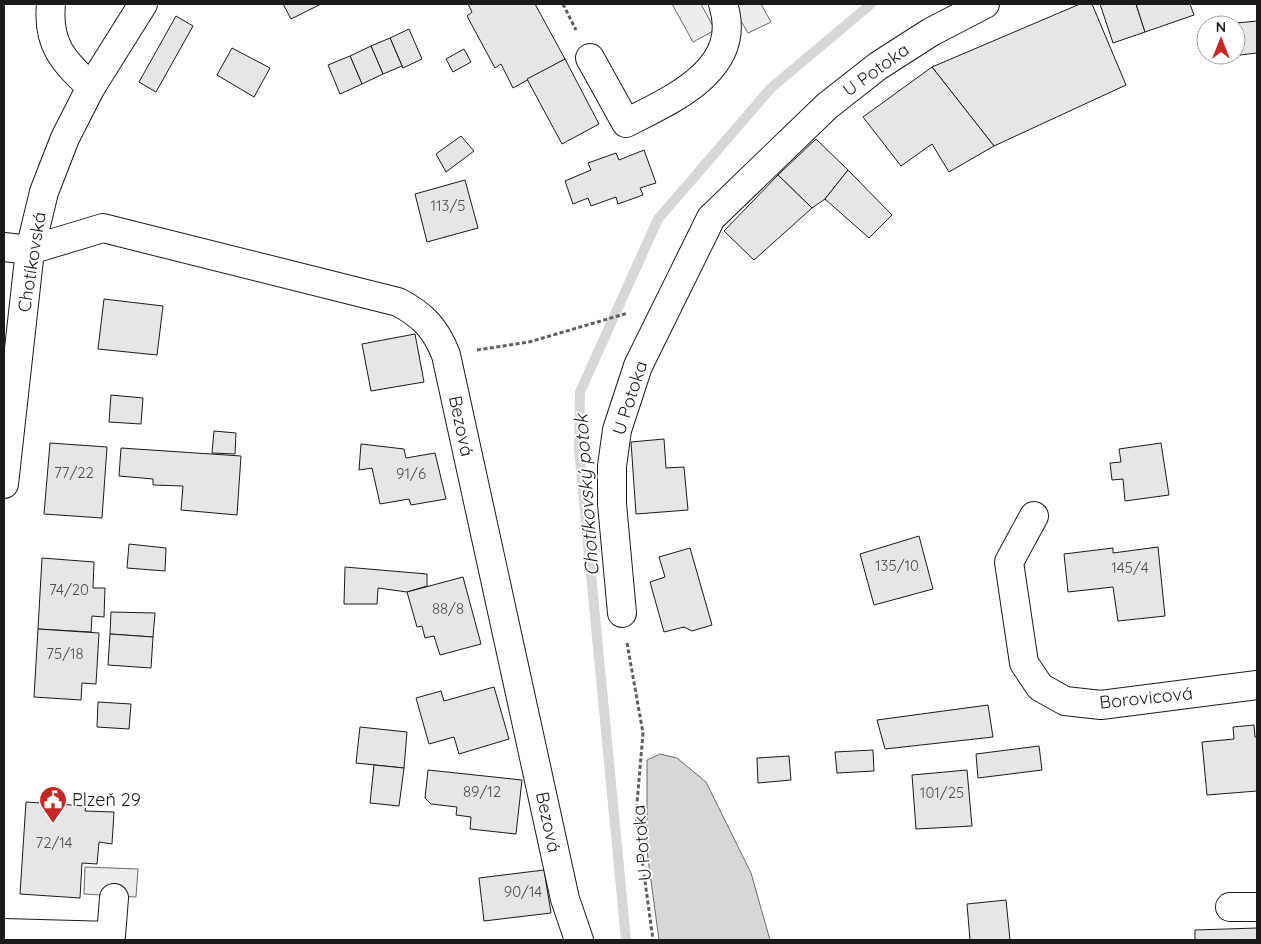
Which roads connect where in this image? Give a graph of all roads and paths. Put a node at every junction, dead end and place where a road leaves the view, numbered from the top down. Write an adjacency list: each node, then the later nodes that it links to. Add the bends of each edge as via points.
1 (51, 4): 6 (street, via 49,22 59,54)
2 (143, 4): 6 (street, Chotíkovská)
3 (723, 4): 5 (street, via 727,30 723,49 715,64 678,97 626,123)
4 (985, 4): 12 (street, U Potoka, via 931,32 878,66 827,106 711,218 638,366 617,430 612,466 612,504)
5 (590, 58)
6 (91, 87): 7 (street, Chotíkovská)
7 (17, 248): 9 (street, Bezová, via 103,228 398,302 427,320); 10 (street, Chotíkovská)
8 (628, 313): 9 (path, via 530,342)
9 (446, 355): 18 (street, Bezová, via 565,899)
10 (4, 484)
11 (1034, 516): 13 (street, Borovicová, via 1009,562 1024,663 1040,687 1065,701 1101,706)
12 (622, 613): 19 (path, U Potoka, via 643,733 636,815)
13 (1257, 685)
14 (114, 898): 17 (street, via 111,936)
15 (1257, 907): 16 (street)
16 (1230, 908)
17 (4, 933)
18 (579, 940)
19 (654, 940)

